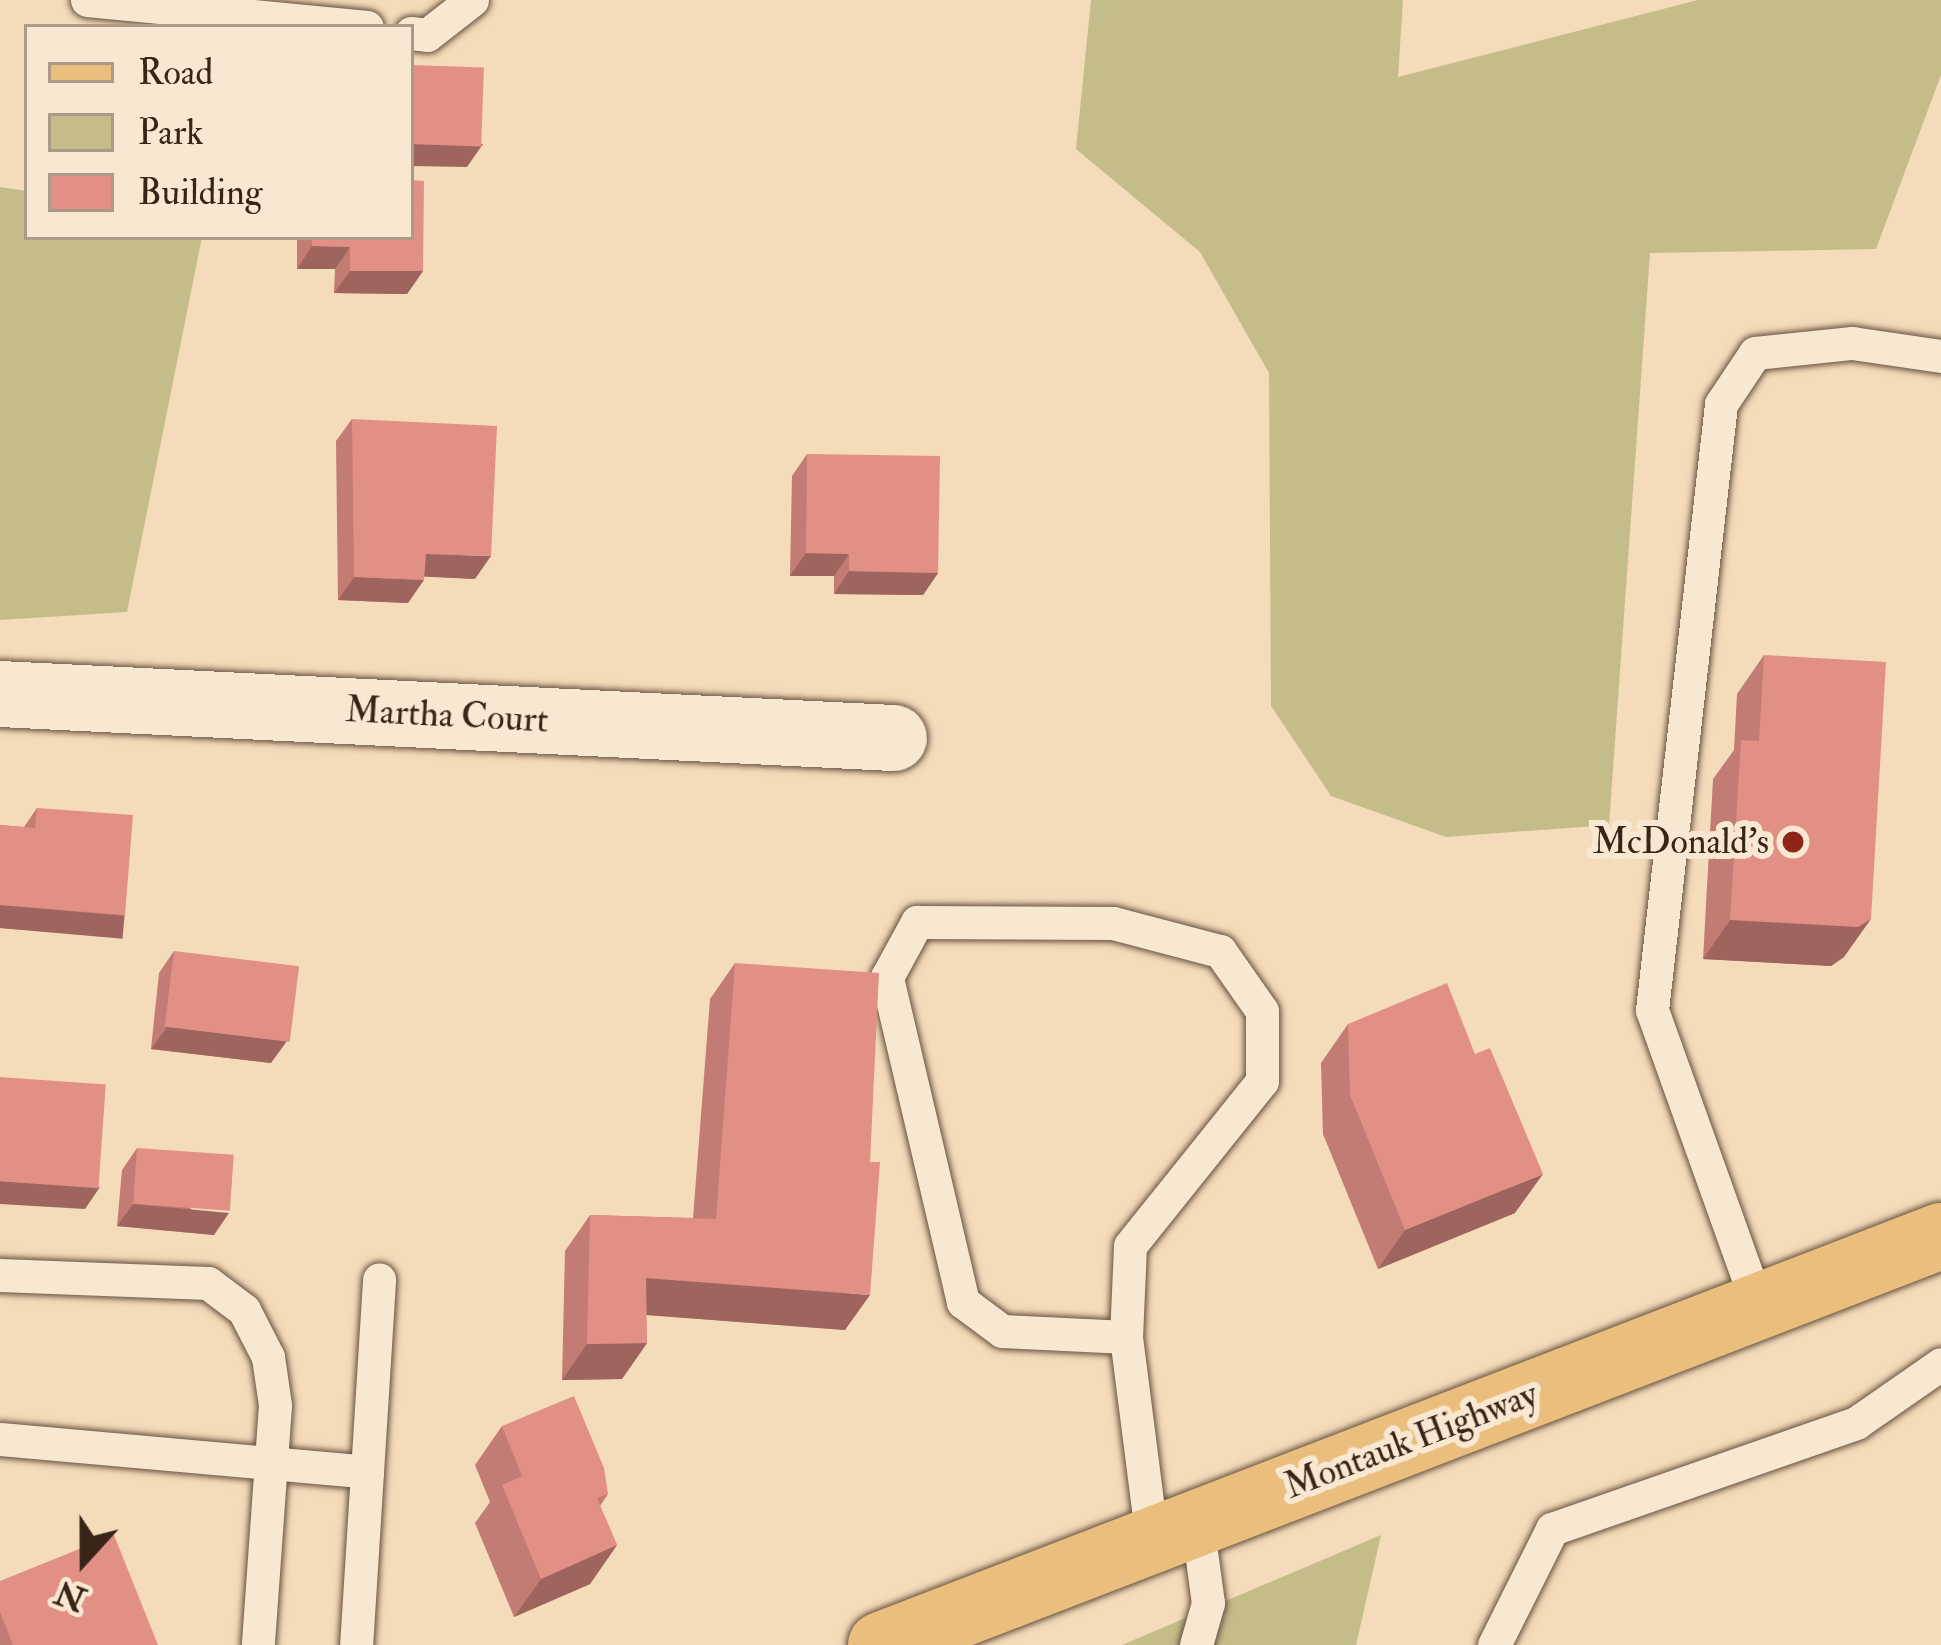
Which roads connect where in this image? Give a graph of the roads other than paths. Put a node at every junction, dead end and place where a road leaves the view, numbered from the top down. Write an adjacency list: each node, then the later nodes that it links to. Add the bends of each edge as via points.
1 (87, 0): 3 (lane)
2 (472, 0): 4 (lane, via 427,35)
3 (336, 24)
4 (414, 33)
5 (1941, 356): 11 (lane, via 1852,343 1755,353 1721,404 1652,1010)
6 (0, 694): 7 (street, Martha Court)
7 (894, 738)
8 (1941, 1236): 11 (main road, Montauk Highway)
9 (0, 1274): 15 (lane, via 208,1283 244,1310 268,1357)
10 (380, 1279): 16 (lane)
11 (1758, 1306): 17 (main road, Montauk Highway)
12 (1126, 1337): 12 (lane, via 1001,1330 963,1302 887,977 917,922 1113,923 1220,950 1262,1011 1262,1081 1130,1246); 17 (lane)
13 (1941, 1364): 22 (lane, via 1856,1424 1552,1529)
14 (0, 1439): 15 (lane)
15 (272, 1463): 16 (lane); 18 (lane)
16 (367, 1472): 19 (lane)
17 (1174, 1531): 20 (main road, Montauk Highway); 21 (lane, via 1208,1604)
18 (258, 1645)
19 (356, 1645)
20 (881, 1645)
21 (1196, 1645)
22 (1494, 1645)

